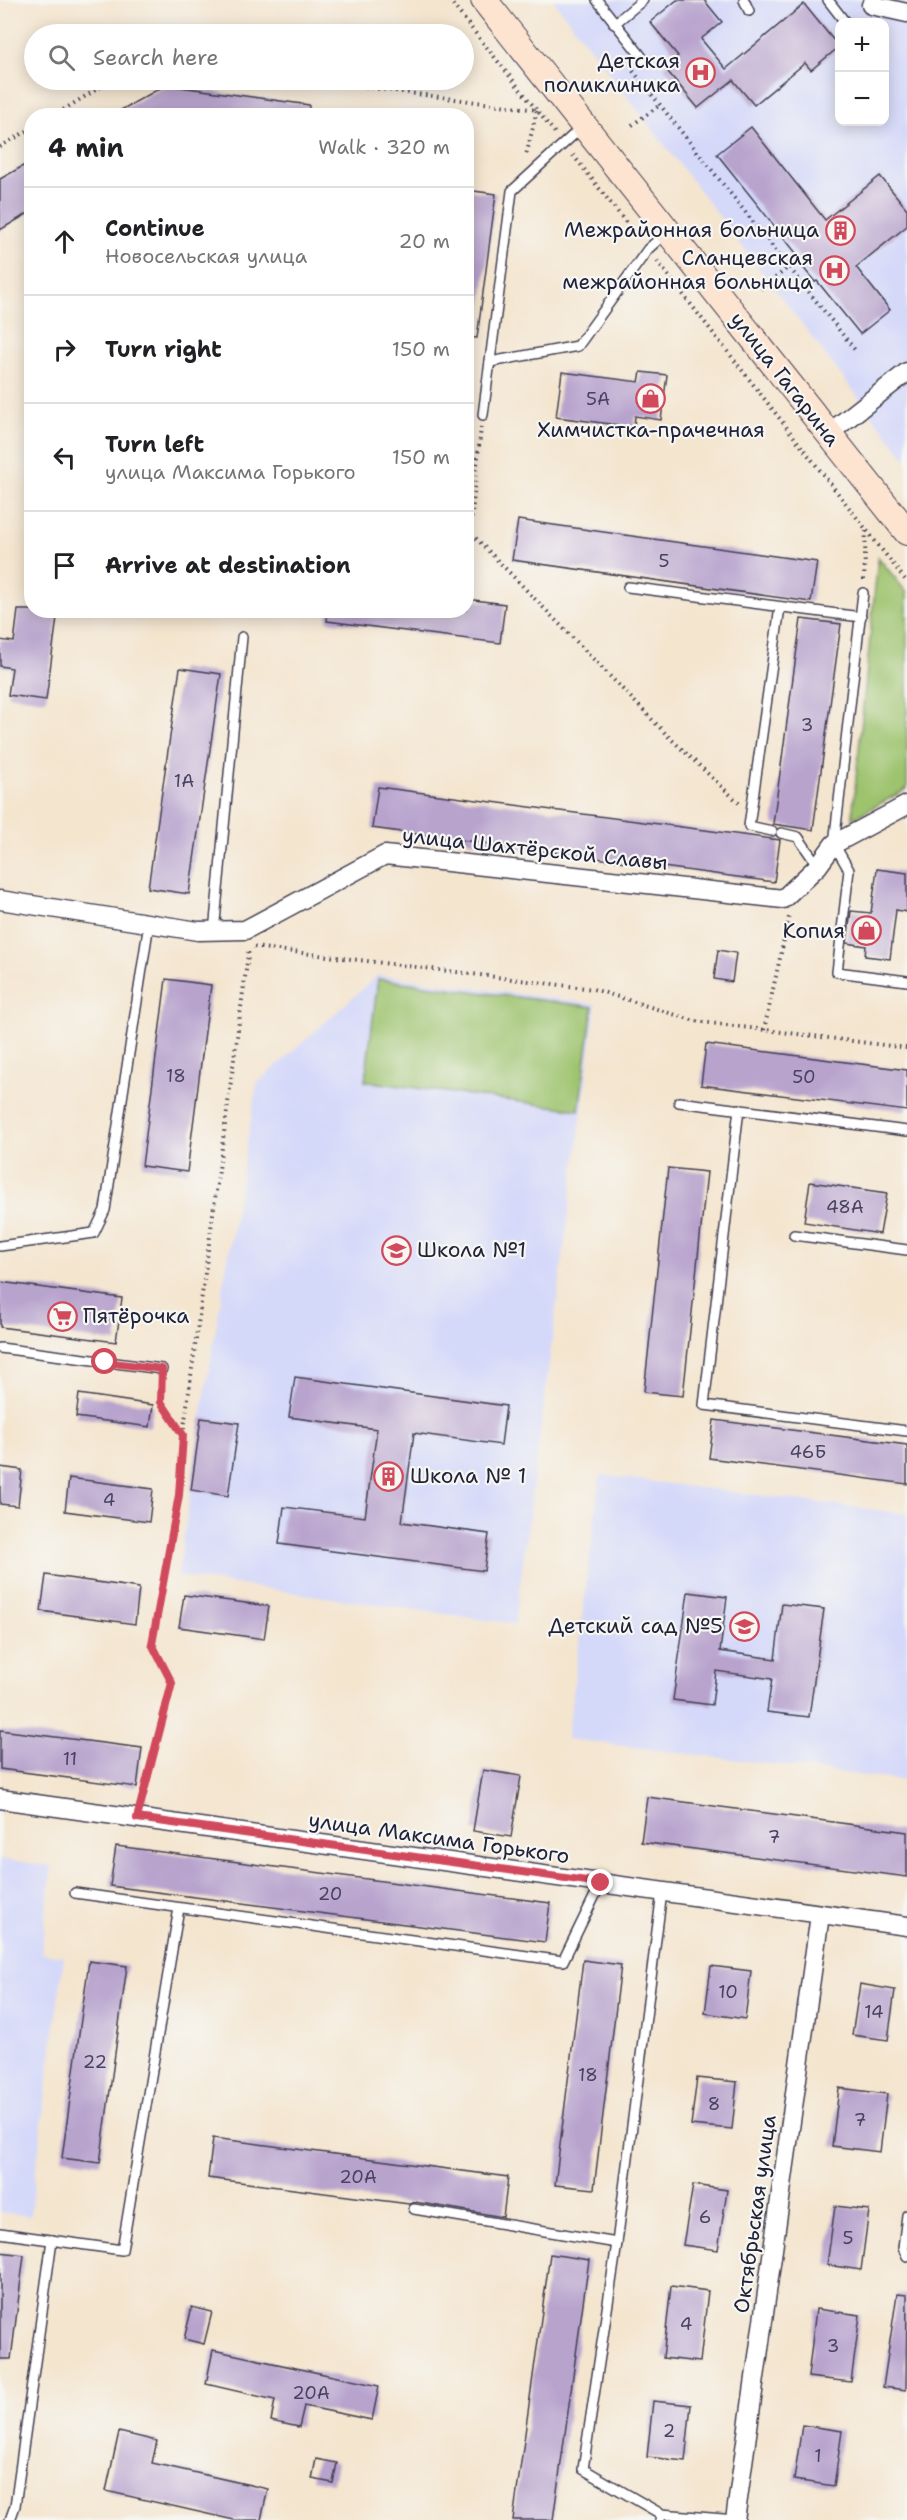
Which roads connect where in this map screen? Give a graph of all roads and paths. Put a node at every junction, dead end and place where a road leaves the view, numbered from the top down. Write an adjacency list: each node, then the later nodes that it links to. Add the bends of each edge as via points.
1 (449, 0): 11 (path)
2 (484, 0): 21 (main road, улица Гагарина)
3 (597, 0): 12 (lane)
4 (643, 0): 12 (lane)
5 (744, 0): 8 (lane)
6 (828, 0): 10 (lane)
7 (871, 5): 9 (street)
8 (749, 11)
9 (907, 13)
10 (842, 18)
11 (468, 24)
12 (614, 24): 14 (lane)
13 (474, 31): 20 (path)
14 (645, 61)
15 (626, 64): 18 (path)
16 (96, 90): 19 (path)
17 (387, 90): 20 (path)
18 (660, 105): 22 (path); 29 (path)
19 (66, 108)
20 (537, 110): 24 (path); 26 (path, via 529,154 516,167)
21 (585, 124): 24 (lane); 27 (main road, улица Гагарина)
22 (633, 125)
23 (24, 133): 25 (path)
24 (563, 143): 26 (lane); 28 (path)
25 (0, 147)
26 (512, 191): 32 (lane)
27 (669, 230): 28 (lane); 35 (main road, улица Гагарина)
28 (648, 249): 32 (lane, via 578,346); 37 (path)
29 (789, 267): 30 (path); 31 (path)
30 (761, 289)
31 (855, 350)
32 (490, 362): 34 (lane)
33 (907, 372): 35 (street)
34 (483, 414): 36 (path)
35 (828, 434): 38 (main road, улица Гагарина)
36 (474, 496)
37 (866, 530): 40 (path); 42 (path)
38 (907, 532)
39 (474, 536): 47 (path, via 669,737)
40 (907, 582)
41 (628, 587): 43 (lane)
42 (863, 593): 44 (lane)
43 (780, 607): 44 (lane); 47 (lane)
44 (861, 617): 48 (lane)
45 (242, 637): 53 (lane)
46 (907, 805): 48 (street)
47 (751, 813): 49 (lane, via 749,826 798,837)
48 (834, 844): 49 (street); 55 (lane, via 849,870 837,972)
49 (818, 866): 51 (street)
50 (0, 900): 52 (street, улица Шахтёрской Славы)
51 (783, 900): 53 (street, улица Шахтёрской Славы, via 385,855 245,930); 56 (path, via 790,910)
52 (149, 923): 53 (street, улица Шахтёрской Славы); 62 (lane, via 105,1210 94,1233)
53 (214, 933): 54 (path, via 222,943)
54 (250, 946): 56 (path, via 592,990 695,1021); 67 (path)
55 (907, 981)
56 (764, 1030): 57 (path)
57 (907, 1048)
58 (679, 1102): 59 (lane)
59 (739, 1109): 60 (lane); 66 (lane, via 704,1405)
60 (907, 1131)
61 (794, 1235): 63 (lane)
62 (0, 1246)
63 (907, 1250)
64 (0, 1348): 65 (lane)
65 (162, 1369): 67 (path, via 161,1402)
66 (907, 1431)
67 (183, 1435): 69 (path, via 179,1495 152,1644 172,1683)
68 (0, 1799): 69 (street, улица Максима Горького)
69 (137, 1818): 70 (street, улица Максима Горького)
70 (601, 1883): 71 (street, улица Максима Горького); 73 (lane, via 563,1961)
71 (662, 1892): 74 (street, улица Максима Горького); 80 (lane)
72 (75, 1893): 73 (lane)
73 (179, 1908): 79 (lane, via 122,2250)
74 (820, 1915): 75 (street, улица Максима Горького); 84 (street, Октябрьская улица)
75 (907, 1926)
76 (414, 2209): 80 (lane)
77 (907, 2215): 81 (lane, via 903,2248)
78 (0, 2233): 79 (lane)
79 (52, 2240): 83 (lane)
80 (617, 2243): 82 (lane, via 583,2469)
81 (907, 2256)
82 (660, 2517): 84 (lane)
83 (10, 2520)
84 (736, 2520)

